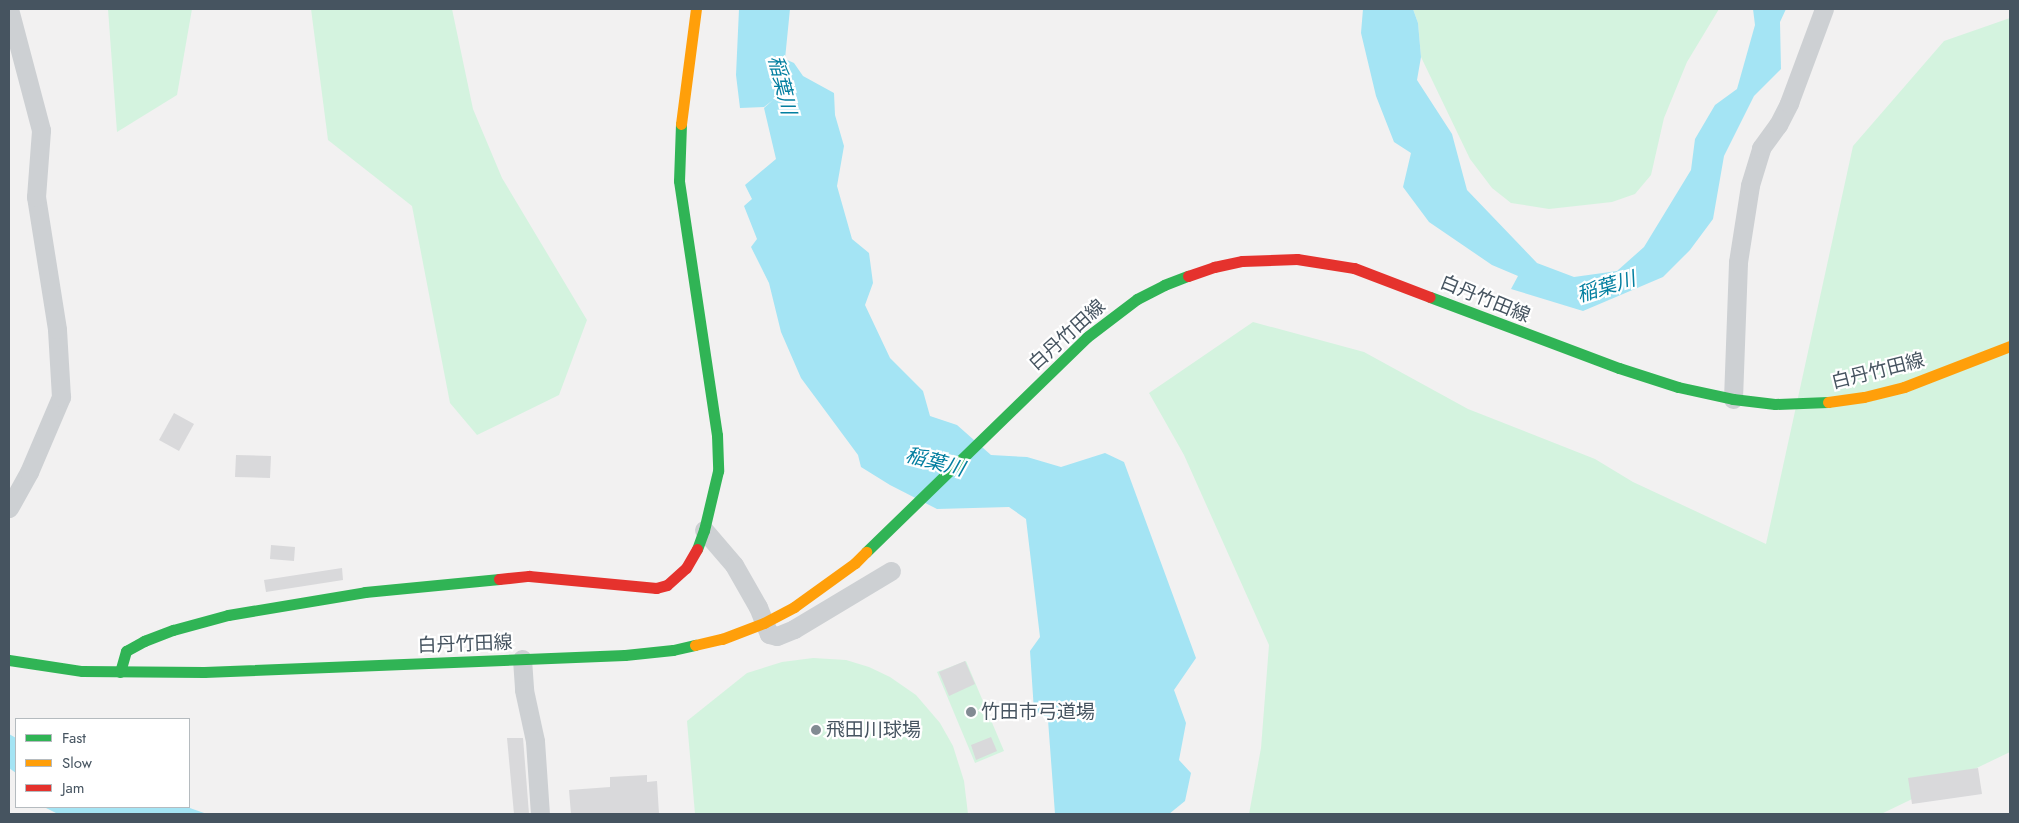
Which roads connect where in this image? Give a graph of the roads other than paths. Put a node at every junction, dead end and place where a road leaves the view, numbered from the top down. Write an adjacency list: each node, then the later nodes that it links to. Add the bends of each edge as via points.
1 (9, 9): 6 (street, via 41,130 36,197 56,329 60,397 29,472)
2 (696, 9): 7 (main road, via 679,141 679,173 718,448 718,471)
3 (1824, 9): 5 (street, via 1789,103 1761,148 1750,185 1738,262)
4 (2010, 346): 5 (main road, 白丹竹田線, via 1904,387 1864,397 1776,404)
5 (1733, 400): 9 (main road, 白丹竹田線, via 1619,368 1354,268 1297,259 1242,261 1214,267 1164,285 1137,299 1087,338 855,563 819,590)
6 (9, 508)
7 (704, 530): 9 (street, via 734,565); 12 (main road, via 686,568 662,587 529,576 365,592 299,602 228,615 172,630 126,651)
8 (891, 571): 9 (street, via 787,633 769,634)
9 (764, 623): 10 (main road, 白丹竹田線, via 722,639 673,650)
10 (522, 659): 12 (main road, 白丹竹田線, via 204,672); 13 (street, via 524,690 535,741)
11 (9, 660): 12 (main road, 白丹竹田線, via 82,671)
12 (120, 672)
13 (540, 814)

